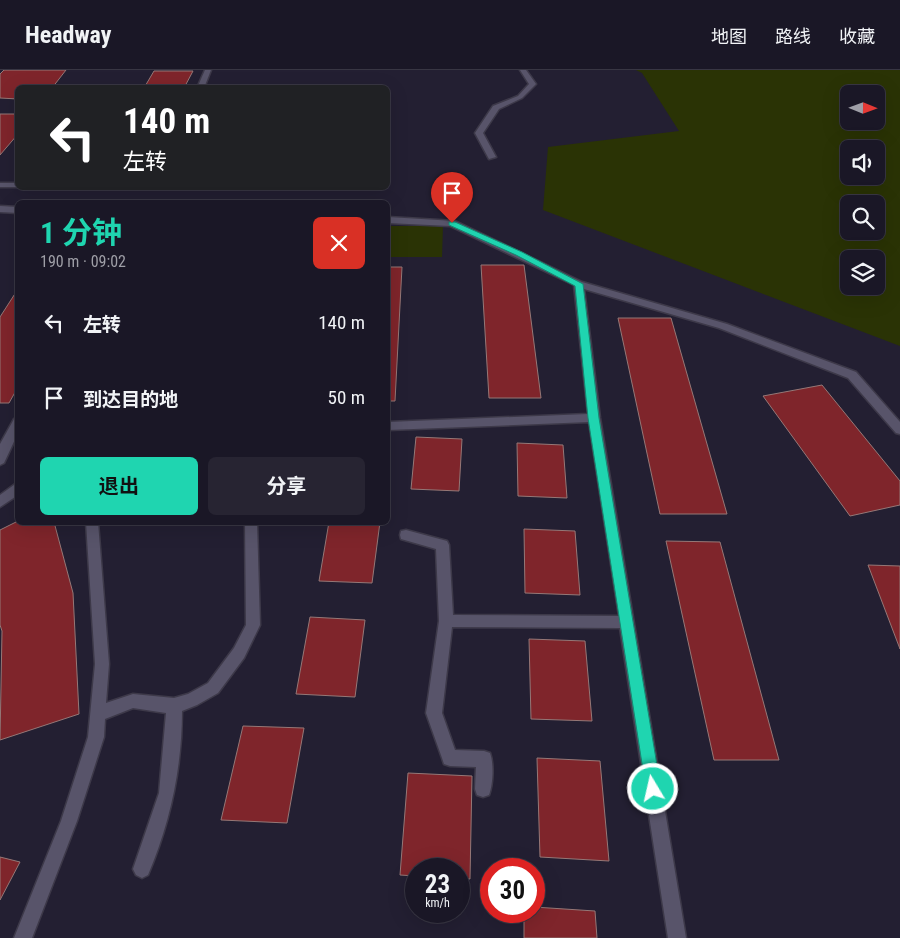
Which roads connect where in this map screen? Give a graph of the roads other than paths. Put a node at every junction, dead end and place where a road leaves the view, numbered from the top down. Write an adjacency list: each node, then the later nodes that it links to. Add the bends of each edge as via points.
1 (208, 70): 3 (street)
2 (523, 70): 4 (street, via 533,84 520,97 496,108 479,132)
3 (201, 85)
4 (492, 157)
5 (0, 185): 6 (street)
6 (15, 185)
7 (0, 209): 8 (street)
8 (15, 210)
9 (390, 220): 10 (street, via 452,223)
10 (579, 284): 11 (street); 14 (street, via 723,326 852,376)
11 (594, 418): 12 (street); 22 (street)
12 (390, 426)
13 (15, 427): 15 (street)
14 (900, 430)
15 (0, 460)
16 (15, 490): 17 (street)
17 (0, 502)
18 (92, 525): 24 (street, via 102,664)
19 (251, 525): 23 (street, via 252,625 239,653 213,688)
20 (406, 535): 21 (street, via 442,545)
21 (446, 620): 22 (street); 25 (street, via 434,713 450,758 484,759)
22 (626, 622): 28 (street)
23 (174, 706): 24 (street, via 133,701); 26 (street, via 167,793)
24 (98, 714): 27 (street, via 96,737 69,821)
25 (483, 789)
26 (142, 869)
27 (23, 938)
28 (677, 938)

